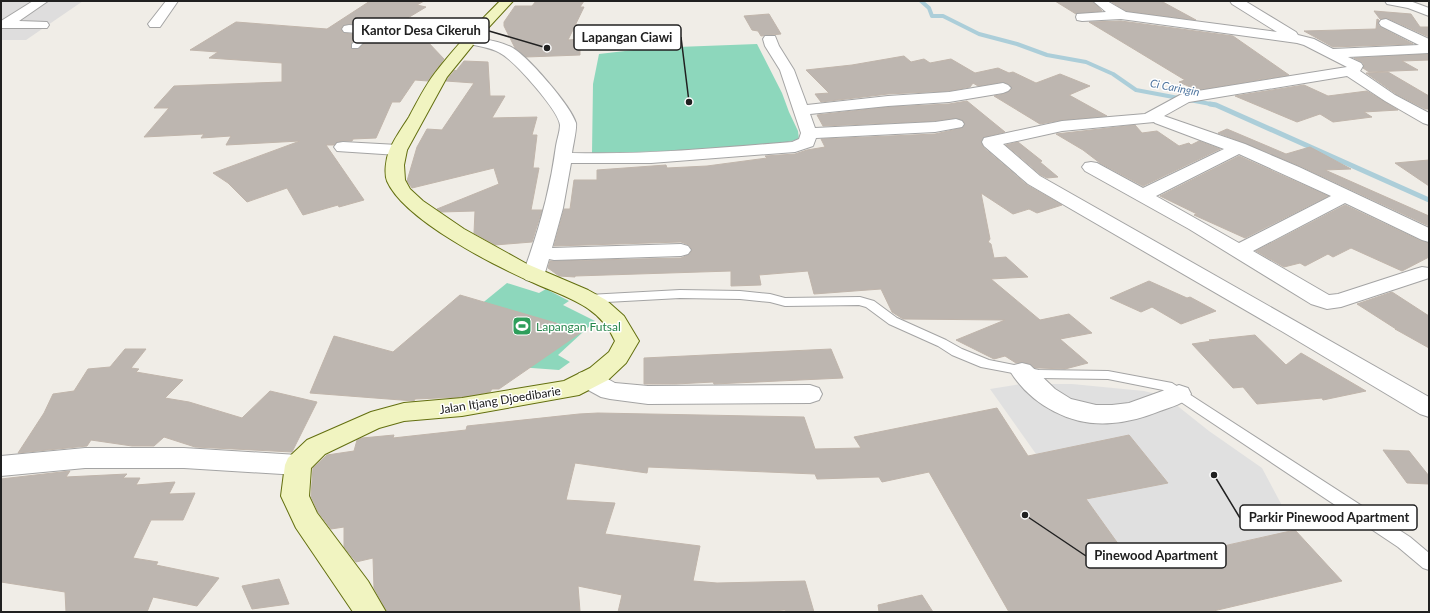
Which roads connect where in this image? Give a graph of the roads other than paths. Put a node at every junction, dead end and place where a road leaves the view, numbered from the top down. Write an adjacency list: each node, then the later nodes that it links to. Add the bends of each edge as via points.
1 (42, 1): 10 (street)
2 (172, 1): 9 (street)
3 (507, 1): 15 (main road, Jalan Itjang Djoedibarie)
4 (1099, 1): 6 (street)
5 (1236, 1): 14 (street)
6 (1121, 15): 7 (street); 14 (street)
7 (1082, 17)
8 (1386, 23): 17 (street)
9 (155, 24)
10 (2, 25): 11 (street)
11 (42, 25)
12 (350, 29): 13 (street)
13 (372, 31): 15 (street); 18 (lane)
14 (1297, 38): 20 (street)
15 (471, 39): 30 (main road, Jalan Itjang Djoedibarie, via 440,76); 31 (street, via 507,50 554,100 568,124)
16 (770, 39): 23 (street, via 787,70)
17 (1429, 44)
18 (355, 46)
19 (1429, 49): 20 (street)
20 (1331, 52): 21 (street, via 1357,66)
21 (1350, 71): 25 (street); 46 (street, via 1182,100 1149,118 1062,126 990,142 1034,180)
22 (1002, 88): 23 (street, via 948,97)
23 (801, 110): 27 (street)
24 (1161, 120): 29 (street)
25 (1429, 120)
26 (956, 124): 27 (street)
27 (809, 133): 31 (street, via 807,142 795,147 599,160)
28 (343, 147): 30 (street)
29 (1239, 148): 33 (street); 34 (street)
30 (398, 150): 40 (main road, Jalan Itjang Djoedibarie, via 396,181 420,208 482,249)
31 (564, 158): 38 (street)
32 (1091, 167): 33 (street)
33 (1143, 196): 37 (street)
34 (1345, 196): 35 (street); 37 (street)
35 (1429, 236)
36 (681, 250): 38 (street, via 554,254)
37 (1238, 251): 39 (street, via 1328,302)
38 (542, 252): 40 (street)
39 (1427, 272)
40 (533, 276): 41 (main road, Jalan Itjang Djoedibarie)
41 (588, 299): 42 (lane, via 680,294 740,295 785,302 860,301 870,304 893,321 957,352 986,364); 43 (main road, Jalan Itjang Djoedibarie, via 606,311 620,325 627,341 618,357)
42 (1022, 371): 45 (lane, via 1039,374 1108,374 1167,386); 45 (street, via 1046,395 1072,410 1100,416 1150,407)
43 (588, 380): 44 (street, via 610,391 648,395); 47 (main road, Jalan Itjang Djoedibarie, via 570,389 462,407 404,412 371,421 316,447)
44 (810, 394)
45 (1179, 394): 49 (lane, via 1404,542)
46 (1429, 408)
47 (298, 465): 48 (street, via 184,458 85,458); 50 (main road, via 295,496 306,520)
48 (1, 466)
49 (1429, 563)
50 (370, 612)

